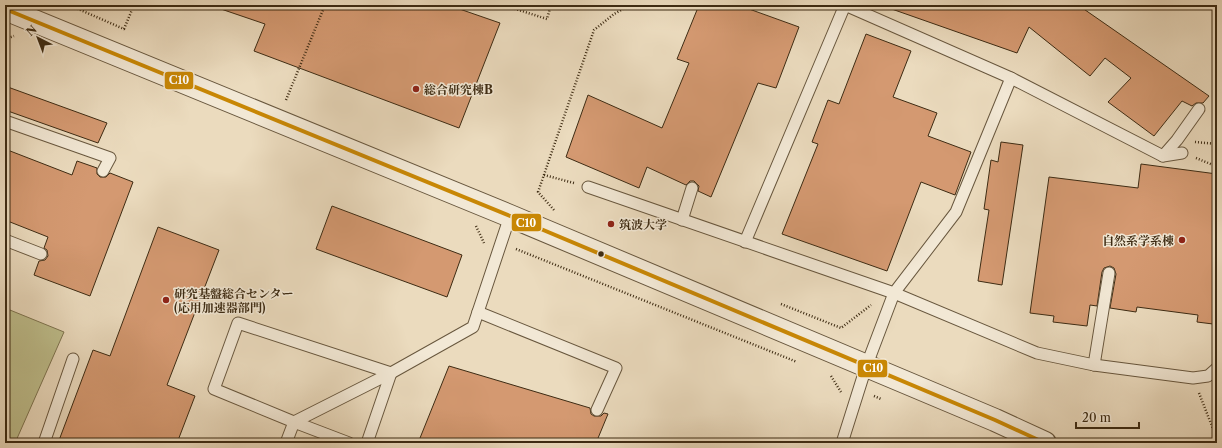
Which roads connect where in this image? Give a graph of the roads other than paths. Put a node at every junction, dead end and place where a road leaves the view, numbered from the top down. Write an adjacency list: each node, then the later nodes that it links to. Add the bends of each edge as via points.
1 (5, 10): 10 (street)
2 (1011, 78): 6 (lane); 13 (lane, via 844,5); 16 (lane, via 956,212)
3 (1199, 109): 6 (lane)
4 (5, 120): 7 (lane, via 110,158)
5 (1182, 153): 6 (lane)
6 (1163, 156)
7 (103, 171)
8 (588, 187): 11 (lane)
9 (692, 188): 11 (lane)
10 (510, 216): 17 (lane); 20 (street)
11 (682, 220): 13 (lane)
12 (5, 240): 14 (lane)
13 (746, 242): 16 (lane)
14 (41, 254)
15 (1109, 273): 19 (lane)
16 (894, 293): 19 (lane, via 1037,353); 20 (lane)
17 (478, 312): 22 (lane, via 473,328); 23 (lane, via 616,368)
18 (73, 359): 25 (lane)
19 (1094, 365): 21 (lane, via 1193,378 1208,376)
20 (866, 367): 29 (lane); 30 (street)
21 (1217, 368)
22 (391, 374): 24 (lane); 24 (lane, via 238,322 214,389); 28 (lane)
23 (597, 410)
24 (294, 422): 26 (lane); 27 (lane)
25 (44, 443)
26 (286, 443)
27 (349, 443)
28 (367, 443)
29 (842, 443)
30 (1045, 443)

